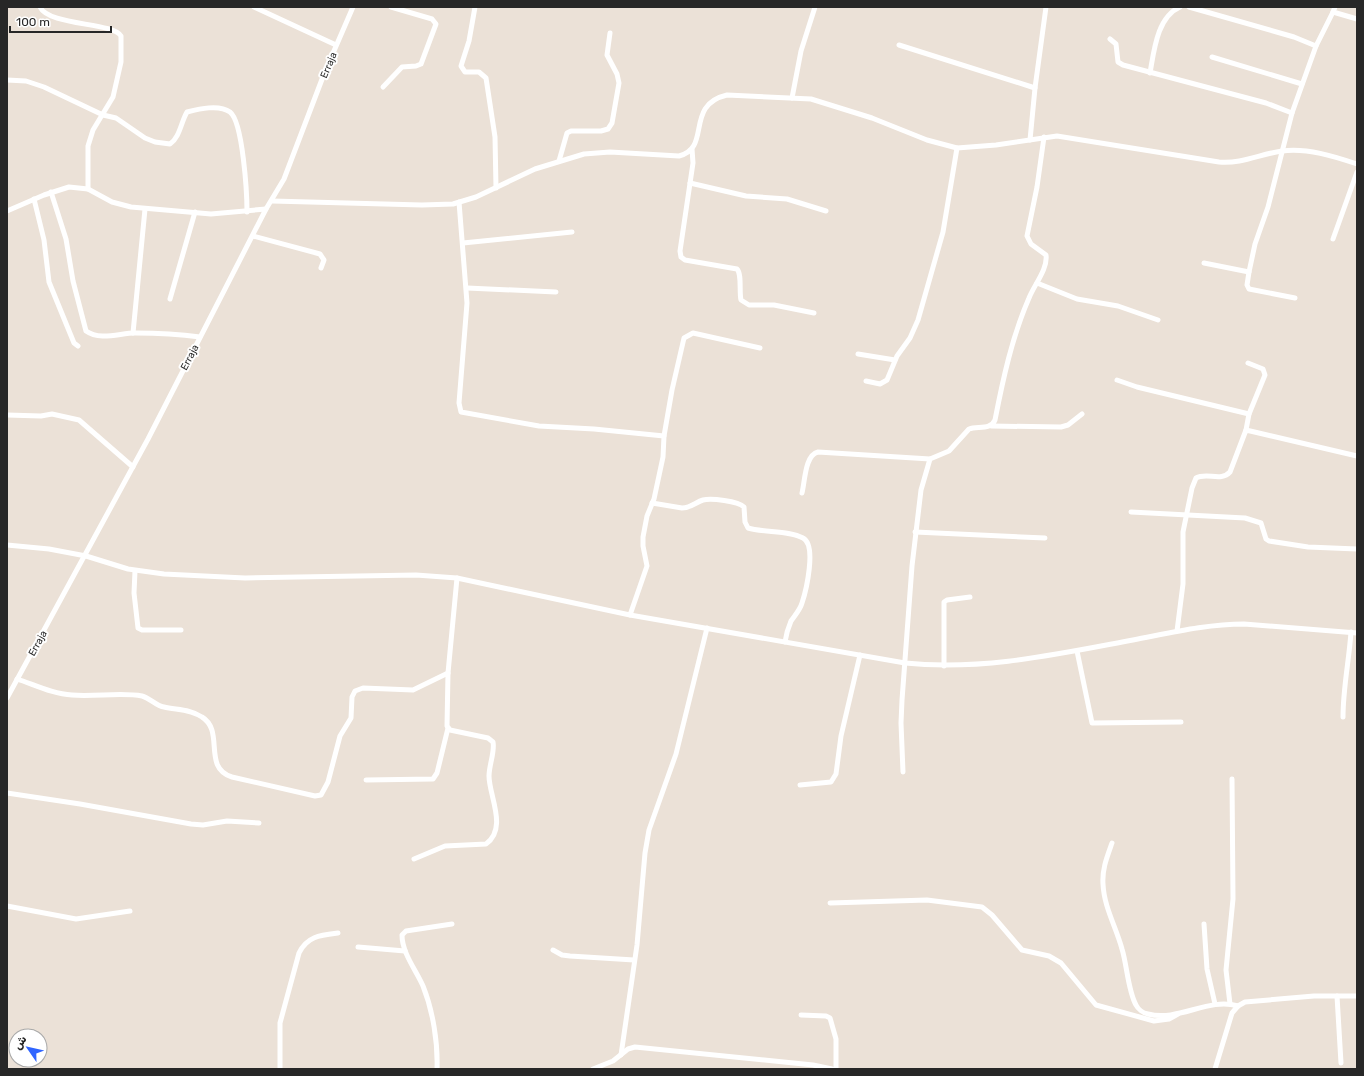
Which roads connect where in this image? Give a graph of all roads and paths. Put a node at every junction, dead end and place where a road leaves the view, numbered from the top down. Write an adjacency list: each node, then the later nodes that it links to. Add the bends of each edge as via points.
1 (40, 7): 25 (street, via 47,14 113,30 119,34 120,71 113,97)
2 (254, 7): 14 (street)
3 (353, 7): 14 (street, Erraja)
4 (391, 7): 21 (street, via 432,19 436,24 421,64 402,67)
5 (475, 7): 35 (street, via 469,41 461,66 465,72 479,72 486,78 495,137)
6 (815, 7): 23 (street, via 801,51)
7 (1046, 7): 22 (street)
8 (1180, 7): 18 (street, via 1168,17 1160,32)
9 (1189, 7): 16 (street, via 1294,37)
10 (1334, 9): 11 (street); 16 (street)
11 (1357, 19)
12 (610, 33): 31 (street, via 607,55 619,83 614,119 605,130 568,132 564,137)
13 (1110, 38): 18 (street, via 1116,44 1120,64)
14 (336, 45): 39 (street, Erraja, via 284,179)
15 (899, 45): 22 (street)
16 (1316, 46): 20 (street)
17 (1212, 57): 20 (street)
18 (1150, 73): 24 (street, via 1266,103)
19 (7, 80): 25 (street, via 26,81 44,87)
20 (1302, 84): 24 (street)
21 (384, 87)
22 (1035, 88): 27 (street)
23 (792, 98): 28 (street, via 727,95 712,100 702,115); 29 (street, via 822,102 927,140)
24 (1292, 113): 30 (street)
25 (103, 115): 36 (street, via 93,130 88,146); 46 (street, via 116,118 145,138 170,144 177,138 187,112 211,108 230,112 235,118 240,136)
26 (1044, 137): 27 (street); 30 (street, via 1057,136 1147,152 1232,163); 54 (street, via 1027,236 1031,244 1046,255 1046,263)
27 (1030, 140): 29 (street)
28 (692, 148): 31 (street, via 679,156 597,152); 34 (street)
29 (958, 148): 66 (street, via 942,232 918,320 910,338)
30 (1282, 151): 32 (street, via 1324,154); 53 (street)
31 (560, 161): 35 (street, via 535,169)
32 (1357, 164)
33 (1357, 172): 49 (street)
34 (690, 183): 44 (street, via 746,196 788,199); 59 (street, via 681,257 685,260 738,269 741,300 749,305 774,305)
35 (496, 188): 40 (street)
36 (88, 189): 37 (street, via 69,187); 41 (street, via 122,205)
37 (51, 192): 38 (street); 61 (street, via 66,239 74,286 86,331 108,336)
38 (34, 199): 43 (street); 63 (street, via 44,240 49,282 74,343)
39 (272, 200): 40 (street, via 422,205); 42 (street, Erraja)
40 (459, 202): 50 (street)
41 (145, 209): 45 (street); 61 (street)
42 (266, 210): 46 (street); 48 (street, Erraja)
43 (7, 211)
44 (826, 211)
45 (195, 212): 46 (street); 58 (street)
46 (247, 212)
47 (572, 232): 50 (street)
48 (253, 236): 52 (street, via 320,254 324,260); 62 (street, Erraja)
49 (1333, 239)
50 (463, 243): 55 (street)
51 (1204, 263): 53 (street)
52 (321, 268)
53 (1249, 272): 57 (street, via 1248,289)
54 (1037, 283): 60 (street, via 1078,299 1118,306); 73 (street, via 1016,333 995,420)
55 (467, 288): 56 (street); 75 (street, via 466,335 459,403 461,412 539,426)
56 (556, 292)
57 (1295, 298)
58 (170, 299)
59 (814, 313)
60 (1158, 320)
61 (133, 333): 62 (street)
62 (200, 337): 78 (street, Erraja)
63 (78, 346)
64 (760, 348): 75 (street, via 693,333 686,335 681,345)
65 (858, 354): 66 (street)
66 (895, 360): 69 (street, via 884,384)
67 (1248, 363): 71 (street, via 1263,369 1265,375)
68 (1117, 380): 71 (street)
69 (866, 381)
70 (1082, 414): 73 (street, via 1061,427)
71 (1249, 414): 74 (street)
72 (7, 416): 78 (street, via 52,414 79,420)
73 (991, 426): 77 (street, via 969,429 949,451)
74 (1246, 430): 76 (street); 82 (street, via 1228,475 1200,475 1193,481)
75 (664, 436): 80 (street, via 663,456)
76 (1357, 456)
77 (930, 459): 79 (street, via 813,453); 83 (street, via 921,490)
78 (133, 466): 87 (street, Erraja)
79 (802, 493)
80 (652, 504): 91 (street, via 647,516 643,541 647,566); 97 (street, via 687,508 707,499 735,502 744,507 744,522 748,528 793,535 807,542 807,585 802,604 789,626)
81 (1131, 512): 82 (street)
82 (1186, 515): 86 (street, via 1224,515 1261,523 1269,541 1308,547); 94 (street, via 1183,532 1183,584)
83 (915, 532): 84 (street); 100 (street)
84 (1045, 538)
85 (7, 545): 87 (street)
86 (1357, 549)
87 (86, 556): 88 (street); 103 (street, Erraja)
88 (135, 571): 89 (street, via 207,577 416,575); 93 (street, via 134,593 138,628)
89 (457, 578): 91 (street); 102 (street)
90 (970, 598): 101 (street, via 944,602)
91 (630, 615): 92 (street)
92 (707, 628): 97 (street); 125 (street, via 676,754 649,830 644,853 642,902)
93 (181, 630)
94 (1177, 631): 95 (street, via 1244,624); 98 (street)
95 (1351, 632): 96 (street); 105 (street, via 1343,693)
96 (1357, 633)
97 (784, 642): 99 (street)
98 (1077, 651): 101 (street, via 993,664); 106 (street, via 1092,723)
99 (860, 655): 100 (street); 111 (street, via 840,736 836,774 831,782)
100 (905, 663): 101 (street); 108 (street, via 901,723)
101 (944, 666)
102 (448, 674): 103 (street, via 413,690 363,688 355,691 352,697 351,718 340,737 326,787 320,795 315,796 232,778 224,774 214,759 210,725 197,714 163,707 140,696 67,695); 107 (street)
103 (17, 679): 104 (street, Erraja)
104 (7, 698)
105 (1343, 717)
106 (1181, 722)
107 (448, 728): 110 (street, via 434,779); 115 (street, via 488,738 493,742 489,778 497,813 494,833 486,844 444,846)
108 (903, 772)
109 (1232, 779): 129 (street, via 1233,899 1226,970)
110 (366, 780)
111 (800, 785)
112 (7, 793): 113 (street, via 191,824 203,825 226,821)
113 (259, 823)
114 (1112, 843): 131 (street, via 1105,860 1103,886 1108,912 1123,952 1136,1006 1148,1015)
115 (414, 859)
116 (830, 903): 131 (street, via 927,900 982,907 1022,950 1049,956 1061,964 1096,1005 1154,1022)
117 (7, 906): 118 (street, via 76,919)
118 (130, 911)
119 (452, 924): 124 (street, via 406,931 402,934)
120 (1204, 924): 128 (street, via 1207,969)
121 (338, 933): 135 (street, via 312,938 302,946 299,953 280,1023)
122 (358, 947): 124 (street)
123 (554, 950): 125 (street, via 558,954 570,956)
124 (405, 951): 136 (street, via 427,998 437,1049)
125 (634, 960): 133 (street)
126 (1337, 996): 127 (street); 130 (street, via 1245,1002); 134 (street)
127 (1357, 996)
128 (1215, 1004): 129 (street); 131 (street)
129 (1230, 1004): 130 (street)
130 (1238, 1006): 140 (street, via 1229,1022)
131 (1178, 1014)
132 (800, 1015): 139 (street, via 830,1018 836,1039)
133 (621, 1055): 137 (street); 138 (street, via 635,1047)
134 (1341, 1063)
135 (280, 1069)
136 (437, 1069)
137 (593, 1069)
138 (832, 1069)
139 (836, 1069)
140 (1215, 1069)

